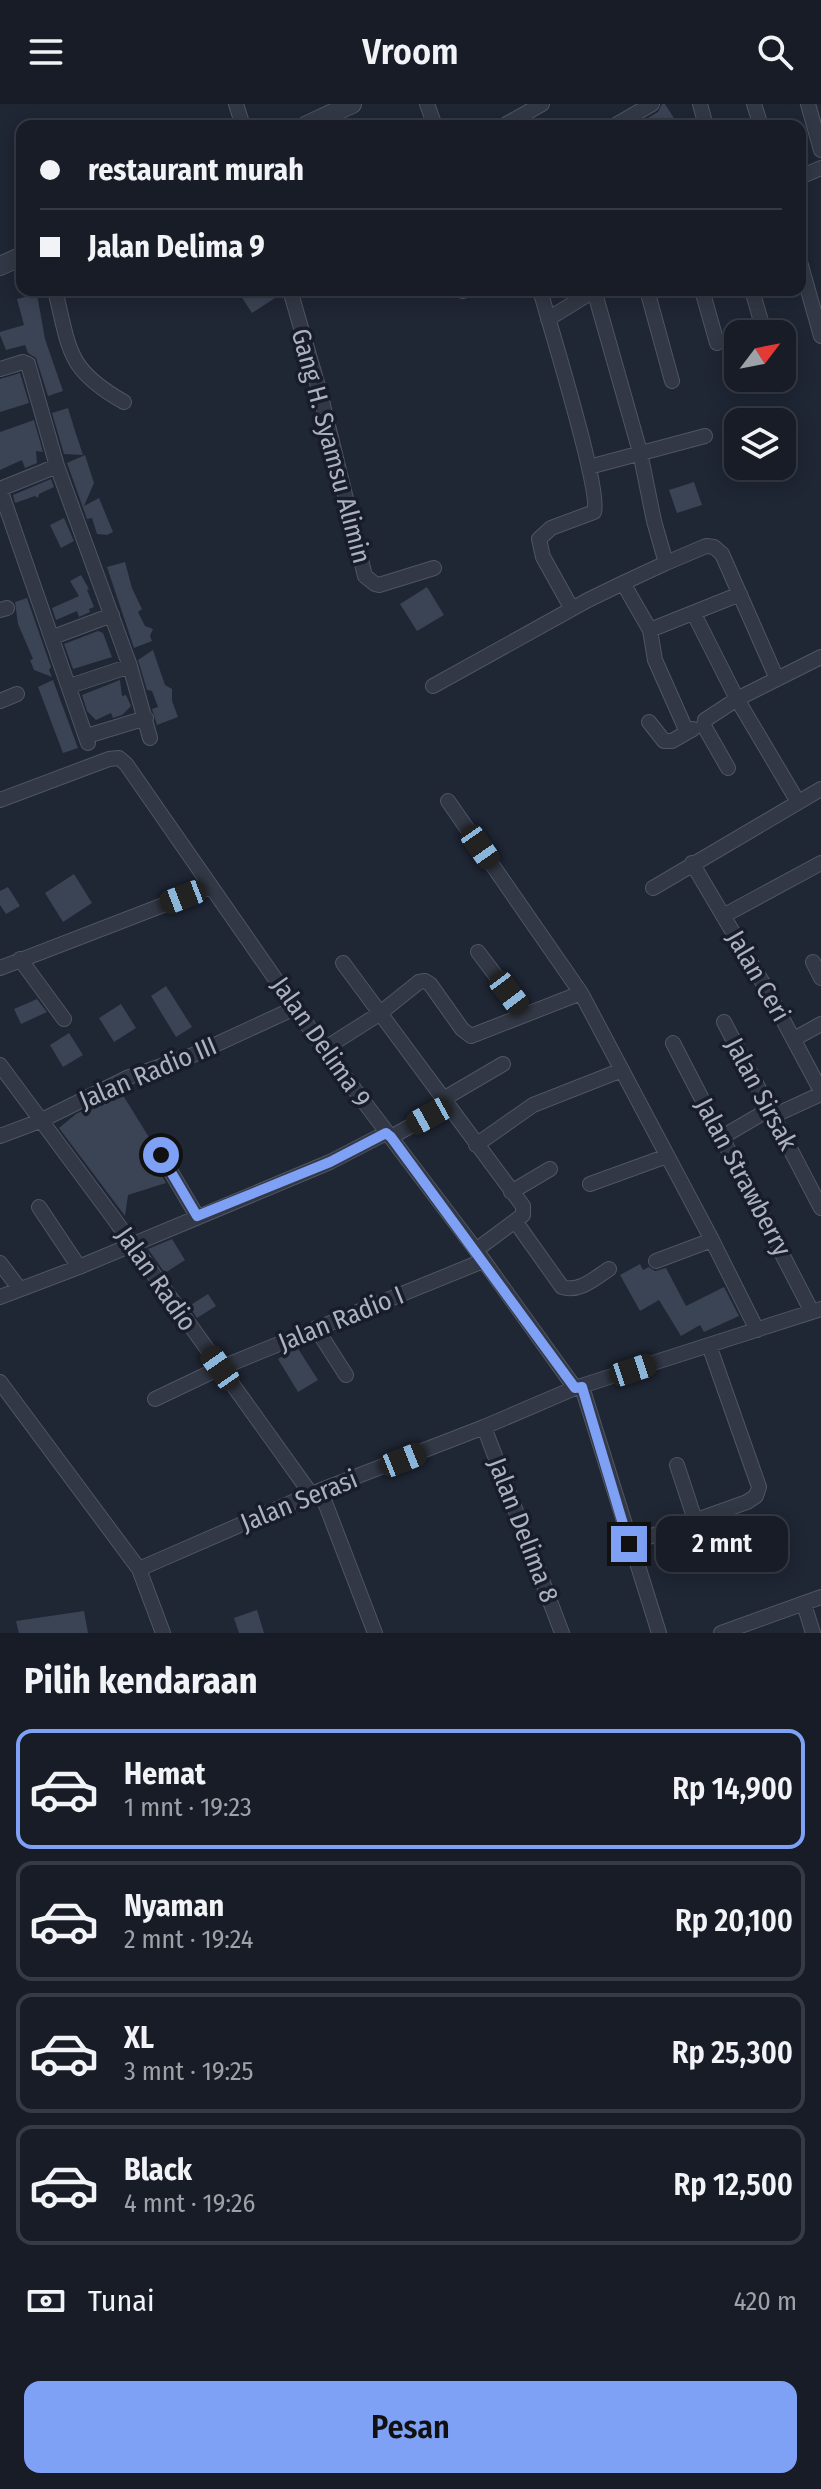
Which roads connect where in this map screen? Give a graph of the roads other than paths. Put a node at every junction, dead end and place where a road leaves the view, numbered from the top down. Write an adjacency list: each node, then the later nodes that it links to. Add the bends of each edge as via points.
1 (352, 104): 5 (street)
2 (542, 104): 6 (street)
3 (651, 104): 7 (street)
4 (808, 104): 8 (street)
5 (318, 120)
6 (514, 120)
7 (624, 120)
8 (821, 150)
9 (806, 283): 20 (street)
10 (56, 296): 24 (street, via 72,358 85,376)
11 (292, 296): 31 (street, Gang H. Syamsu Alimin, via 365,576 379,585)
12 (542, 296): 18 (street)
13 (584, 296): 18 (street)
14 (596, 296): 26 (street)
15 (649, 296): 23 (street)
16 (704, 296): 21 (street)
17 (754, 296): 19 (street)
18 (548, 319): 28 (street)
19 (761, 320)
20 (821, 336)
21 (717, 343)
22 (0, 369): 27 (street, via 28,364)
23 (672, 381)
24 (124, 402)
25 (705, 436): 26 (street)
26 (640, 452): 28 (street); 30 (street)
27 (57, 466): 29 (street); 36 (street)
28 (589, 467): 34 (street, via 595,511 551,528 539,539 543,557)
29 (0, 489): 38 (street)
30 (666, 563): 32 (street); 33 (street, via 714,547)
31 (434, 568)
32 (623, 583): 34 (street); 37 (street)
33 (740, 594): 35 (street); 41 (street)
34 (572, 609): 43 (street)
35 (694, 614): 37 (street); 45 (street)
36 (112, 615): 38 (street); 40 (street)
37 (650, 630): 50 (street, via 655,660)
38 (53, 637): 42 (street)
39 (821, 657): 41 (street)
40 (130, 666): 42 (street); 47 (street)
41 (777, 679): 45 (street)
42 (70, 686): 47 (street, via 87,740)
43 (433, 686)
44 (17, 694): 46 (street)
45 (737, 699): 49 (street); 56 (street)
46 (0, 701)
47 (146, 718): 51 (street)
48 (649, 722): 50 (street, via 664,741)
49 (704, 723): 50 (street); 52 (street)
50 (687, 732)
51 (150, 738)
52 (728, 768)
53 (821, 789): 56 (street)
54 (0, 800): 59 (street, Jalan Delima 9, via 119,758)
55 (448, 801): 68 (street)
56 (798, 802): 57 (street)
57 (692, 863): 60 (street); 61 (street, Jalan Ceri)
58 (821, 863): 61 (street)
59 (210, 887): 63 (street); 69 (street, Jalan Delima 9)
60 (653, 888)
61 (723, 916): 75 (street, Jalan Ceri)
62 (478, 952): 71 (street)
63 (20, 959): 66 (street); 72 (street)
64 (813, 962): 67 (street)
65 (343, 963): 70 (street)
66 (0, 968)
67 (821, 978)
68 (581, 993): 71 (street); 80 (street)
69 (295, 1008): 77 (street, Jalan Delima 9); 84 (street, Jalan Radio III, via 193,1055 129,1077)
70 (379, 1014): 71 (street, via 425,981 471,1036); 77 (street); 82 (street)
71 (525, 1014)
72 (64, 1019)
73 (724, 1022): 83 (street, Jalan Sirsak)
74 (821, 1024): 75 (street)
75 (794, 1039): 81 (street, Jalan Ceri)
76 (673, 1043): 87 (street, Jalan Strawberry)
77 (324, 1049): 85 (street, Jalan Delima 9)
78 (503, 1064): 82 (street)
79 (0, 1065): 84 (street, Jalan Radio)
80 (622, 1070): 88 (street, via 533,1105); 90 (street)
81 (821, 1092): 83 (street)
82 (446, 1101): 85 (street); 88 (street)
83 (772, 1113): 87 (street); 95 (street, Jalan Sirsak)
84 (40, 1121): 86 (street, Jalan Radio III); 99 (street, Jalan Radio)
85 (388, 1135): 96 (street); 100 (street, Jalan Delima 9)
86 (0, 1136)
87 (722, 1137): 107 (street, Jalan Strawberry)
88 (476, 1145): 93 (street)
89 (161, 1155): 96 (street)
90 (667, 1156): 92 (street); 98 (street)
91 (550, 1169): 93 (street)
92 (590, 1184)
93 (511, 1192): 97 (street, via 524,1211)
94 (39, 1207): 103 (street)
95 (821, 1208)
96 (197, 1216): 99 (street)
97 (515, 1221): 100 (street, Jalan Radio I); 104 (street, via 562,1287 578,1288)
98 (712, 1240): 101 (street); 109 (street)
99 (131, 1245): 103 (street); 111 (street, Jalan Radio)
100 (480, 1256): 108 (street, Jalan Radio I); 114 (street, Jalan Delima 9)
101 (656, 1261)
102 (0, 1263): 105 (street)
103 (79, 1267): 105 (street)
104 (609, 1269)
105 (19, 1288): 106 (street)
106 (0, 1297)
107 (817, 1310): 109 (street, Jalan Serasi)
108 (316, 1328): 111 (street, Jalan Radio I); 112 (street)
109 (757, 1330): 110 (street, Jalan Serasi)
110 (709, 1345): 114 (street, Jalan Serasi); 119 (street, via 759,1487 747,1502)
111 (220, 1368): 115 (street, Jalan Radio I); 118 (street, Jalan Radio)
112 (346, 1375)
113 (0, 1382): 121 (street)
114 (579, 1388): 116 (street, Jalan Serasi); 120 (street, Jalan Delima 9)
115 (155, 1399)
116 (484, 1427): 118 (street, Jalan Serasi); 127 (street, Jalan Delima 8)
117 (677, 1465): 119 (street)
118 (316, 1493): 121 (street, Jalan Serasi); 126 (street, Jalan Radio)
119 (695, 1520): 120 (street)
120 (629, 1544): 128 (street, Jalan Delima 9)
121 (139, 1569): 125 (street)
122 (821, 1597): 123 (street)
123 (804, 1604): 124 (street); 130 (street)
124 (737, 1631): 129 (street)
125 (163, 1633)
126 (375, 1633)
127 (562, 1633)
128 (659, 1633)
129 (721, 1633)
130 (813, 1633)

